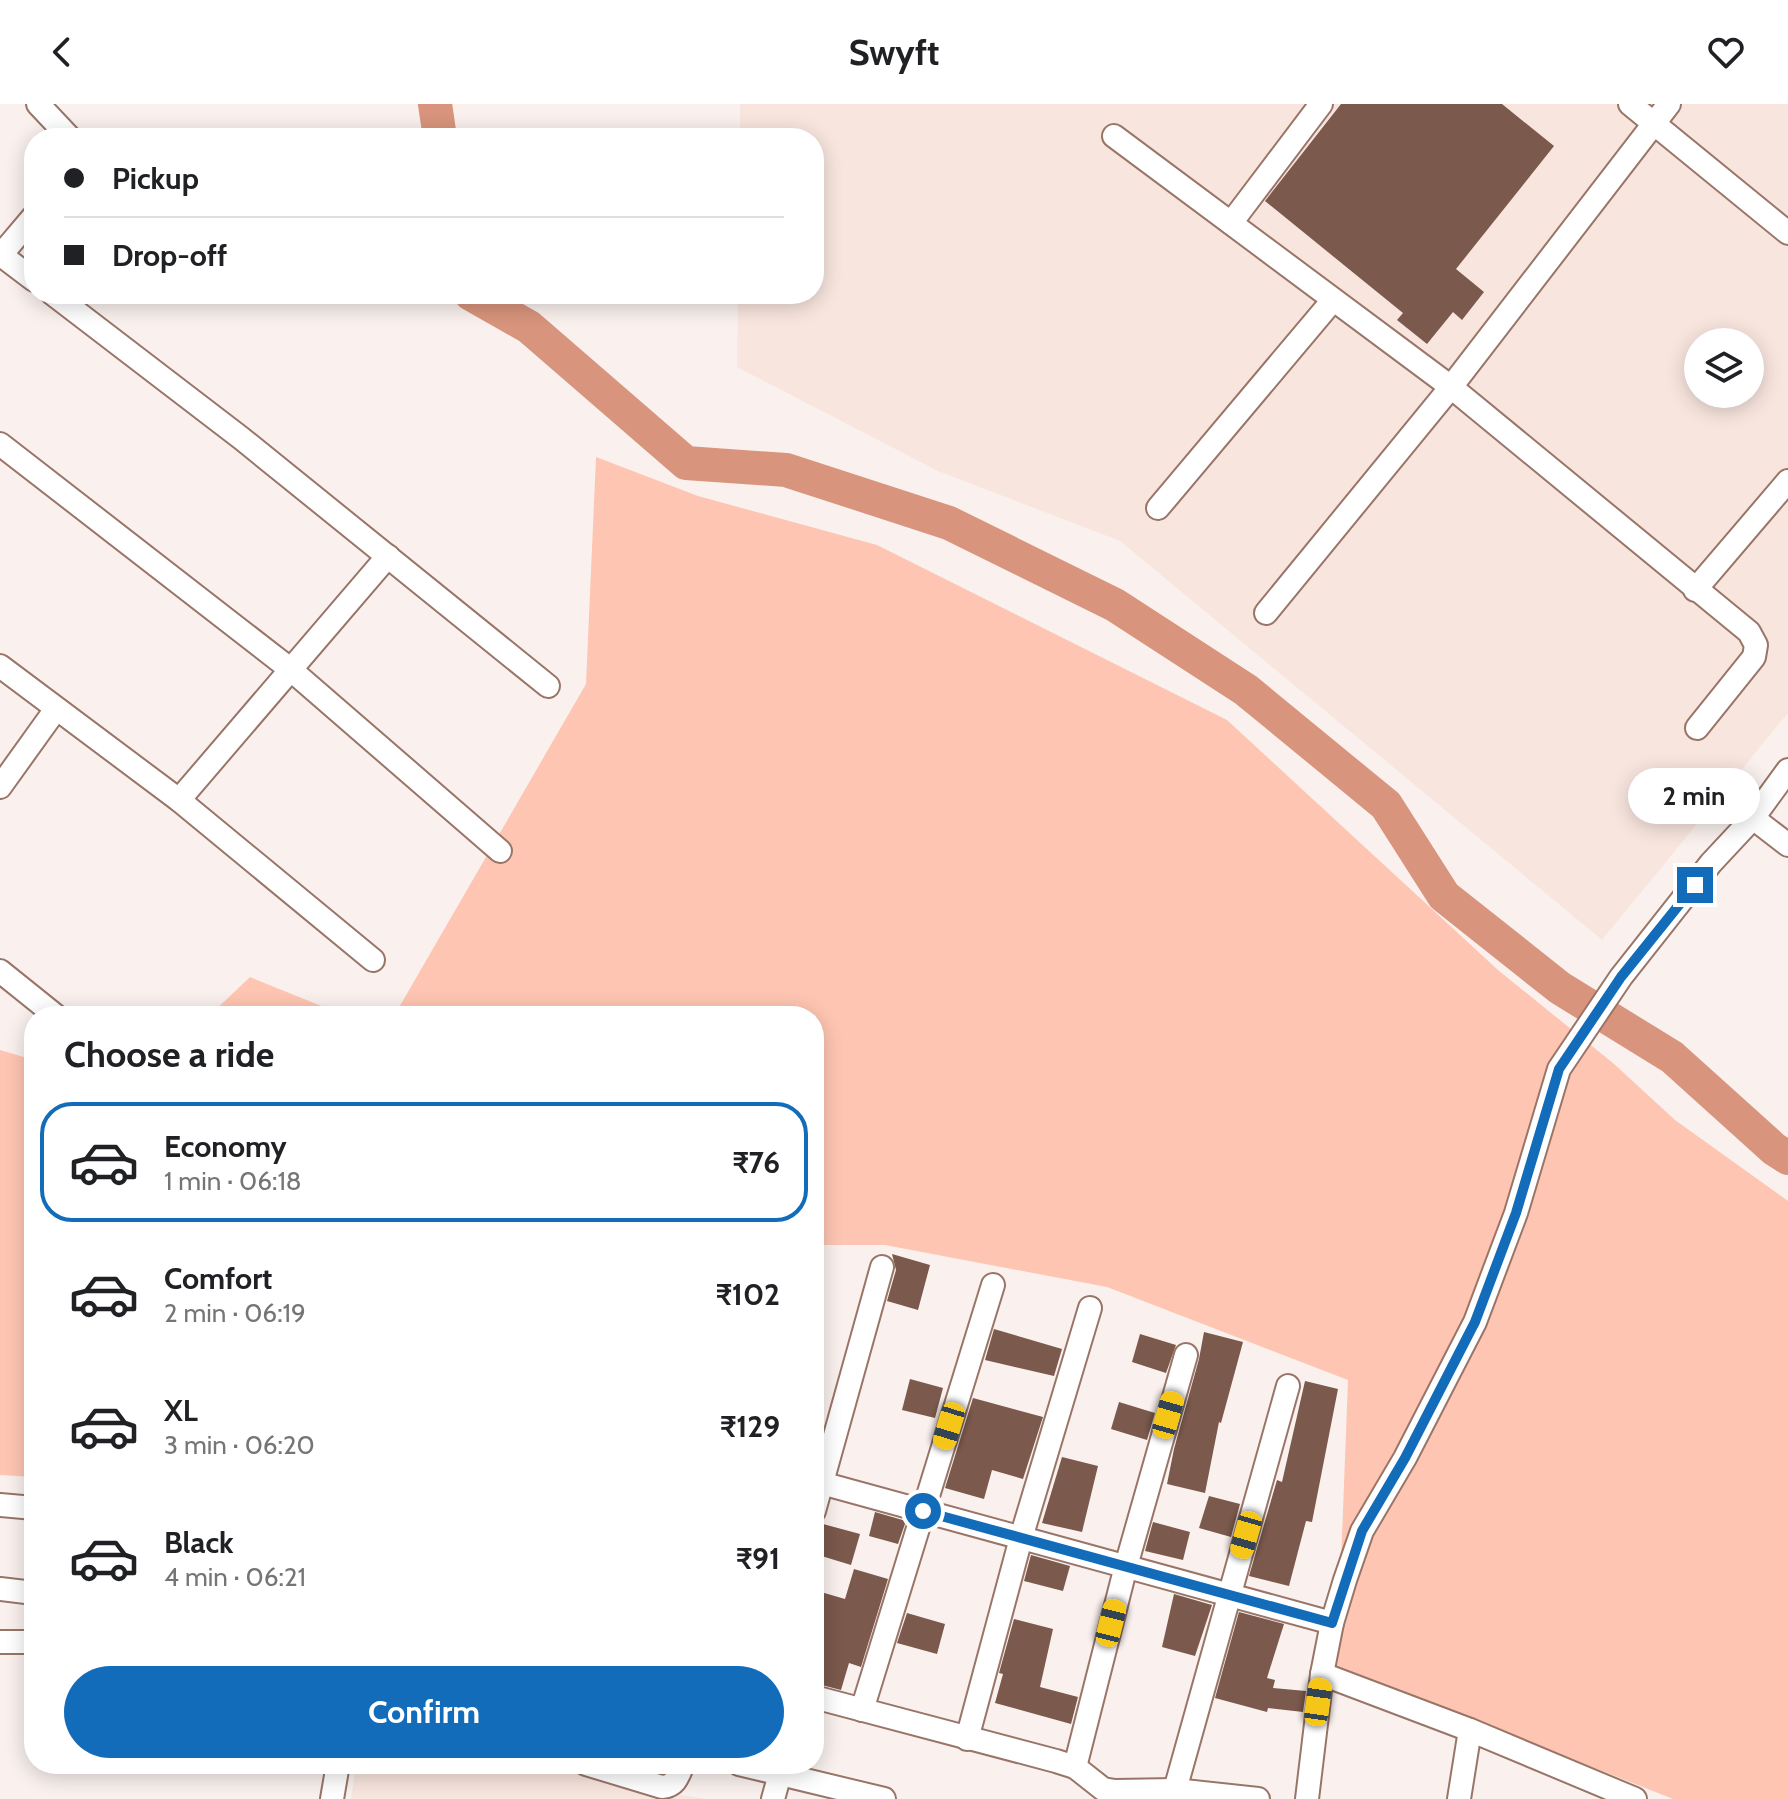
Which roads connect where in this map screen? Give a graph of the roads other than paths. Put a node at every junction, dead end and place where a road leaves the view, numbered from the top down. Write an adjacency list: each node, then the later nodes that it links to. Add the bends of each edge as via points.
1 (38, 104): 6 (street)
2 (1321, 104): 8 (street)
3 (1630, 104): 5 (street)
4 (1669, 104): 5 (street)
5 (1654, 122): 10 (street); 15 (street)
6 (61, 128)
7 (1114, 136): 8 (street)
8 (1231, 223): 13 (street)
9 (24, 227): 11 (street)
10 (1788, 233)
11 (0, 255): 12 (street)
12 (24, 273)
13 (1333, 300): 15 (street); 18 (street)
14 (66, 304): 19 (street)
15 (1451, 387): 20 (street); 21 (street)
16 (0, 444): 23 (street)
17 (1788, 481): 20 (street)
18 (1158, 508)
19 (388, 556): 23 (street); 24 (street)
20 (1695, 590): 26 (street, via 1749,632 1756,645 1754,657)
21 (1266, 613)
22 (0, 666): 25 (street)
23 (290, 669): 29 (street); 32 (street)
24 (548, 686)
25 (56, 709): 28 (street); 29 (street)
26 (1697, 728)
27 (1788, 770): 30 (street)
28 (0, 787)
29 (179, 800): 33 (street)
30 (1753, 818): 31 (street); 51 (street, via 1621,977 1559,1069 1516,1213 1475,1322 1362,1531)
31 (1788, 845)
32 (500, 851)
33 (373, 960)
34 (0, 971): 35 (street)
35 (44, 1006)
36 (882, 1267): 41 (street)
37 (993, 1285): 45 (street)
38 (1090, 1308): 46 (street)
39 (1186, 1355): 47 (street)
40 (1288, 1386): 50 (street)
41 (824, 1465)
42 (824, 1483): 45 (street)
43 (0, 1505): 44 (street)
44 (24, 1507)
45 (923, 1511): 46 (street); 56 (street)
46 (1021, 1538): 47 (street); 58 (street)
47 (1126, 1566): 50 (street); 63 (street)
48 (0, 1589): 49 (street)
49 (24, 1592)
50 (1229, 1595): 51 (street); 64 (street)
51 (1332, 1623): 54 (street)
52 (0, 1642): 53 (street)
53 (24, 1642)
54 (1322, 1674): 57 (street); 70 (street)
55 (824, 1700): 56 (street)
56 (862, 1710): 58 (street)
57 (1470, 1730): 65 (street); 71 (street)
58 (967, 1739): 63 (street)
59 (336, 1774): 66 (street)
60 (619, 1774): 61 (street, via 662,1787 670,1786)
61 (679, 1774)
62 (780, 1774): 67 (street); 68 (street)
63 (1084, 1782): 64 (street, via 1115,1791)
64 (1175, 1790): 69 (street)
65 (1624, 1797)
66 (332, 1799)
67 (773, 1799)
68 (884, 1799)
69 (1258, 1799)
70 (1307, 1799)
71 (1459, 1799)

